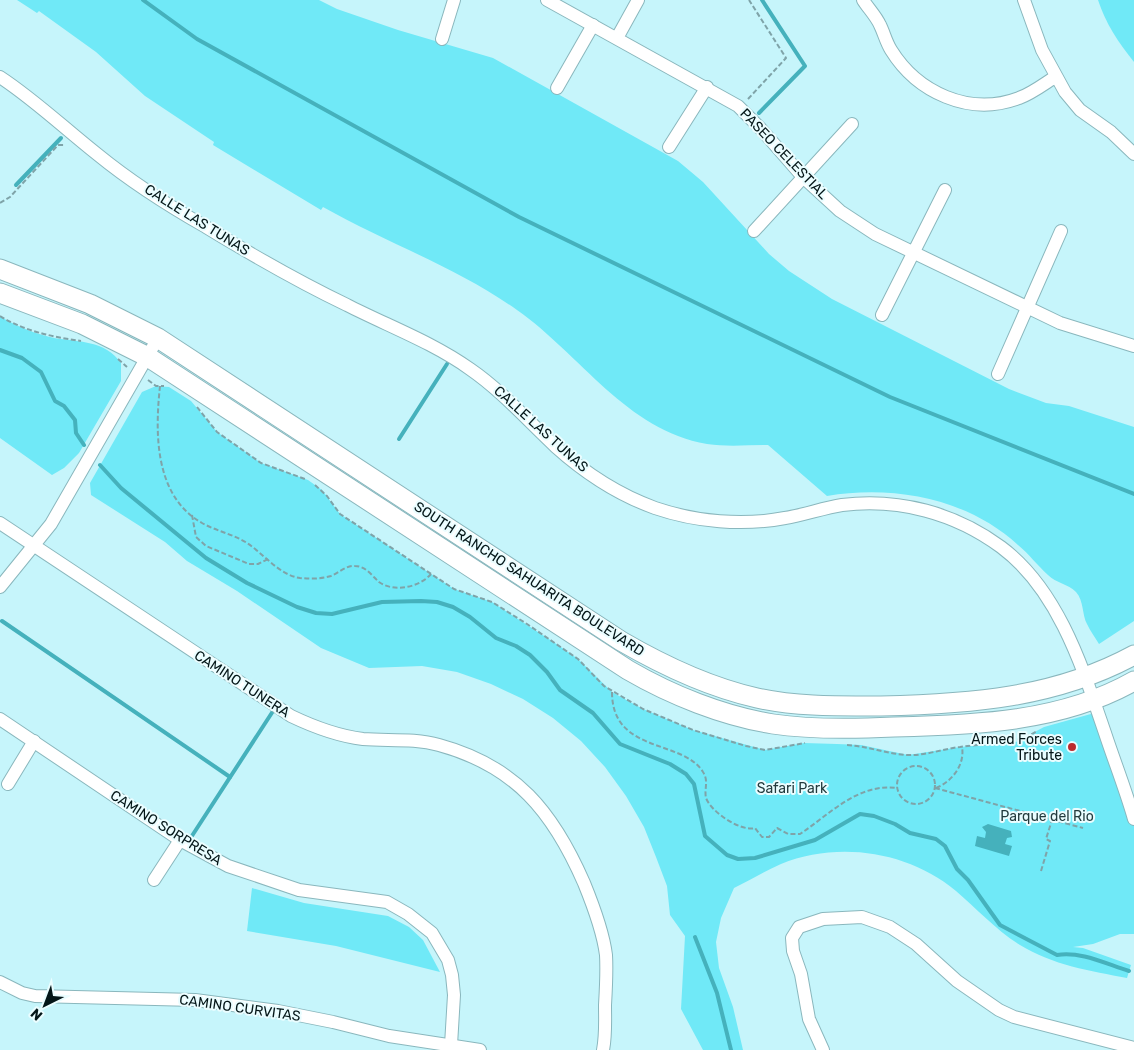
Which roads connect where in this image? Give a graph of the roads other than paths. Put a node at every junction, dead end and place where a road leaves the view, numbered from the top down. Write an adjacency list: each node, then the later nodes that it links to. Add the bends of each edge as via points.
1 (454, 0): 8 (street)
2 (547, 0): 6 (street, PASEO CELESTIAL)
3 (638, 0): 7 (street)
4 (863, 0): 10 (street, via 890,49 908,73 933,92 962,103 992,105 1019,98)
5 (1024, 0): 10 (street)
6 (593, 25): 7 (street, PASEO CELESTIAL); 12 (street)
7 (617, 38): 11 (street, PASEO CELESTIAL)
8 (442, 40)
9 (0, 77): 33 (street, CALLE LAS TUNAS, via 31,97 132,179 233,243 346,305 450,356 489,383 572,461 603,483 634,499 656,509 722,521 768,521 842,505 866,504 914,507 961,522 1004,549 1038,584 1058,617)
10 (1055, 78): 15 (street, via 1080,110 1111,132)
11 (707, 87): 14 (street); 16 (street, PASEO CELESTIAL, via 740,108)
12 (558, 88)
13 (852, 124): 16 (street)
14 (669, 146)
15 (1134, 154)
16 (803, 177): 18 (street); 20 (street, PASEO CELESTIAL, via 840,212)
17 (946, 190): 20 (street)
18 (754, 231)
19 (1061, 231): 23 (street)
20 (914, 253): 23 (street, PASEO CELESTIAL); 24 (street)
21 (0, 269): 25 (street, SOUTH RANCHO SAHUARITA BOULEVARD, via 90,304)
22 (0, 293): 27 (street, SOUTH RANCHO SAHUARITA BOULEVARD, via 82,324)
23 (1028, 309): 26 (street, PASEO CELESTIAL, via 1060,323); 28 (street)
24 (882, 315)
25 (158, 338): 27 (street); 33 (street, SOUTH RANCHO SAHUARITA BOULEVARD, via 621,641 706,683 782,703 846,706 986,700 1044,690)
26 (1134, 346)
27 (148, 357): 30 (street, via 67,499); 35 (street, SOUTH RANCHO SAHUARITA BOULEVARD, via 628,670 686,699 772,724 843,729 1011,720)
28 (998, 374)
29 (0, 524): 30 (street, CAMINO TUNERA)
30 (33, 546): 31 (street); 46 (street, CAMINO TUNERA, via 291,716 343,735 438,745 482,761 516,783 543,810 560,834 597,919 607,970)
31 (0, 587)
32 (1134, 655): 33 (street, SOUTH RANCHO SAHUARITA BOULEVARD)
33 (1085, 677): 35 (street, CALLE LAS TUNAS)
34 (1134, 681): 35 (street, SOUTH RANCHO SAHUARITA BOULEVARD)
35 (1093, 698): 39 (street, CALLE LAS TUNAS)
36 (0, 719): 37 (street, CAMINO SORPRESA)
37 (34, 741): 38 (street); 40 (street, CAMINO SORPRESA)
38 (8, 784)
39 (1134, 819)
40 (180, 840): 41 (street); 43 (street, CAMINO SORPRESA, via 228,866 263,880 299,890 387,902 408,914 432,933 452,975)
41 (154, 880)
42 (0, 982): 43 (street, CAMINO CURVITAS, via 35,996 162,998 230,1004)
43 (451, 1045): 45 (street, CAMINO CURVITAS)
44 (1134, 1048): 47 (street, via 1014,1017 999,1010 957,981 916,944 890,927 862,917 823,919 799,927 792,938 809,1019)
45 (480, 1050)
46 (604, 1050)
47 (823, 1050)

